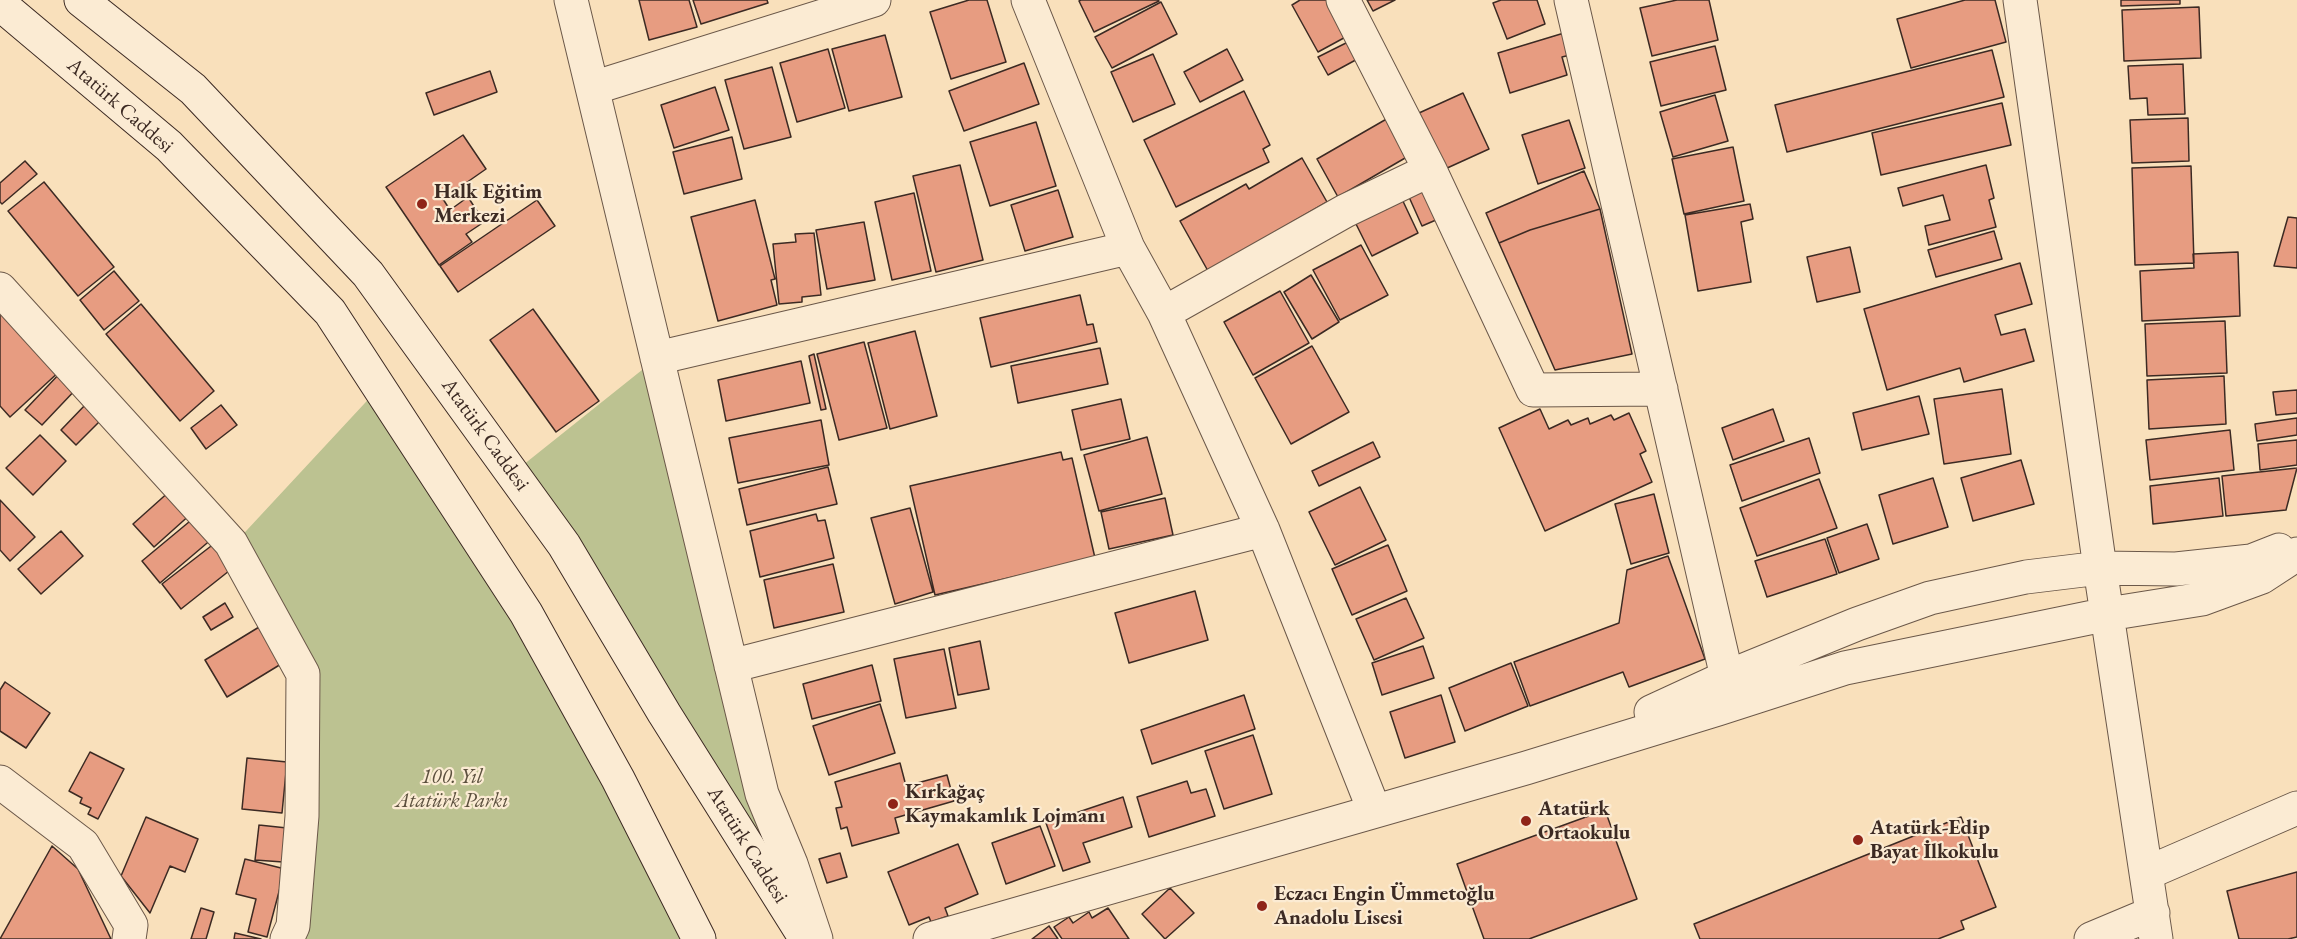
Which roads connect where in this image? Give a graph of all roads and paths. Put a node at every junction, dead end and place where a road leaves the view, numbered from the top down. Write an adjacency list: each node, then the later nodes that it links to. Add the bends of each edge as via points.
1 (81, 0): 32 (street, Atatürk Caddesi, via 193,89 368,274 564,545)
2 (571, 0): 9 (street)
3 (874, 0): 9 (street)
4 (1028, 0): 11 (street)
5 (1343, 0): 10 (street)
6 (1571, 0): 15 (street)
7 (2020, 0): 19 (street)
8 (0, 4): 31 (street, Atatürk Caddesi, via 169,147 330,312 526,613 618,779)
9 (593, 88): 14 (street)
10 (1430, 170): 13 (street, via 1345,211); 15 (street, via 1533,390)
11 (1128, 248): 13 (street); 14 (street)
12 (0, 289): 30 (street, via 231,543 303,674 302,816 293,926)
13 (1164, 313): 16 (street)
14 (657, 358): 21 (street)
15 (1660, 389): 22 (street)
16 (1263, 530): 21 (street); 26 (street)
17 (2297, 543): 19 (street, via 2251,561 2176,569)
18 (2297, 554): 20 (street, via 2262,577 2202,599)
19 (2100, 568): 20 (street); 22 (street, via 2026,577 1930,598)
20 (2108, 614): 23 (street, via 1845,668); 27 (street)
21 (731, 666): 33 (street, via 762,794)
22 (1727, 677): 23 (street)
23 (1526, 768): 26 (street)
24 (0, 782): 29 (street, via 83,845 131,925)
25 (2297, 808): 27 (street)
26 (1374, 810): 34 (street)
27 (2147, 873): 28 (street)
28 (2154, 926): 35 (street)
29 (129, 939)
30 (287, 939)
31 (699, 939)
32 (806, 939)
33 (816, 939)
34 (930, 939)
35 (2091, 939)

